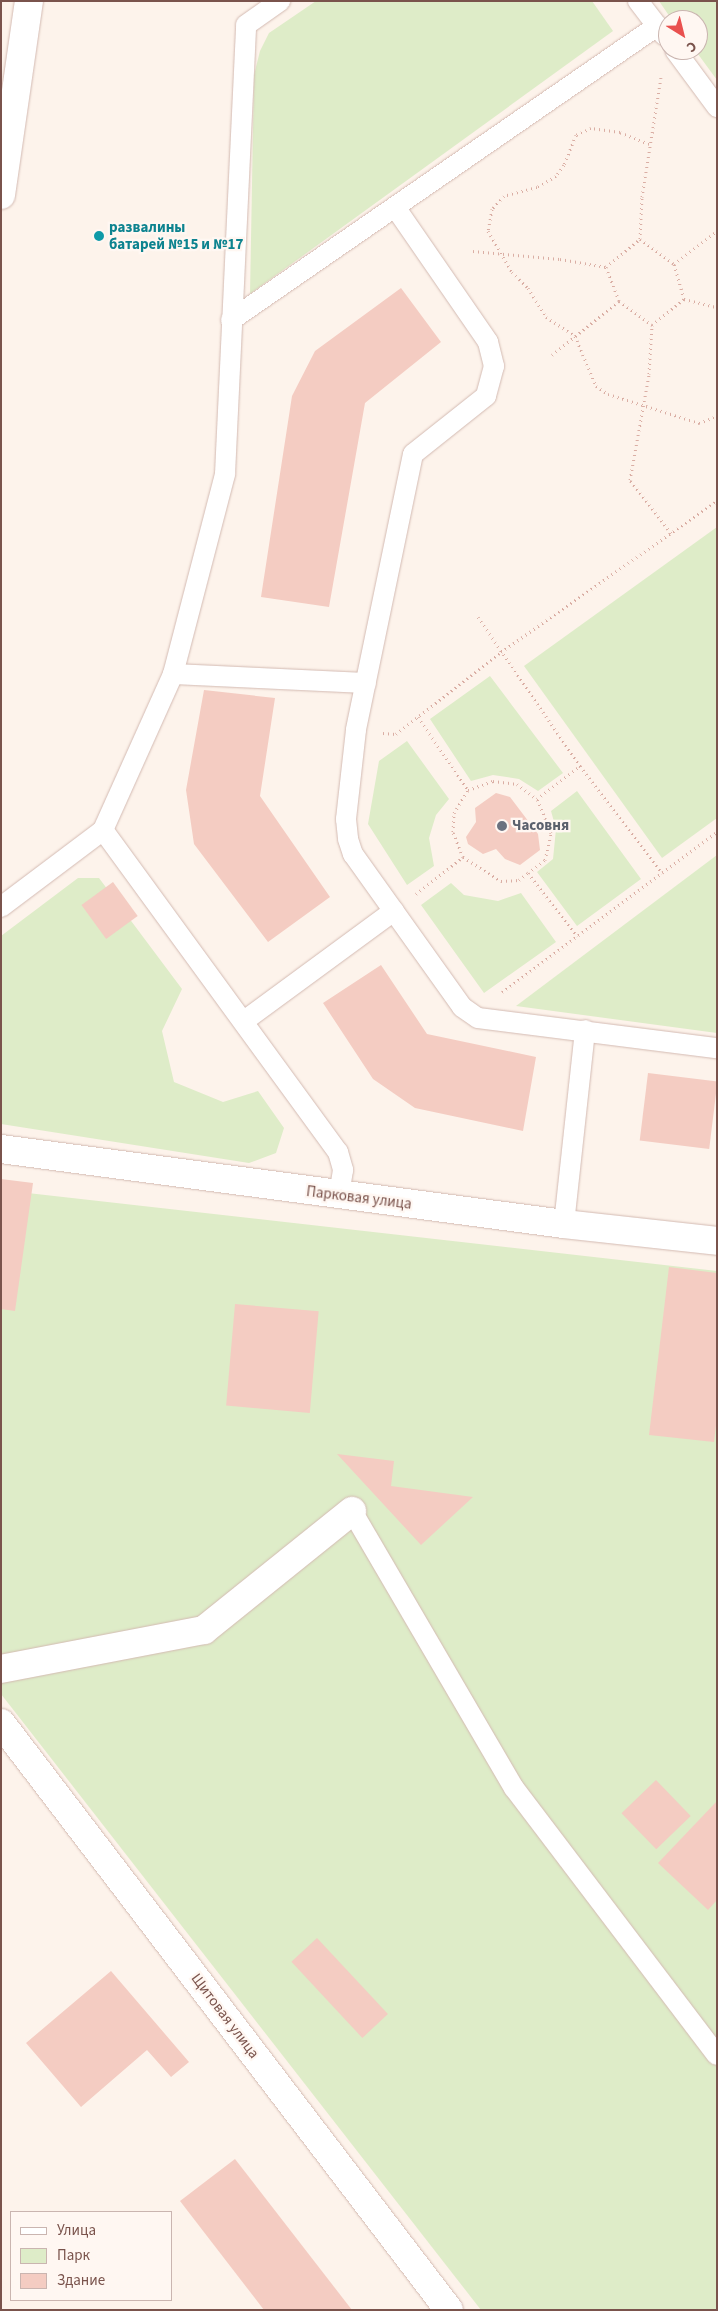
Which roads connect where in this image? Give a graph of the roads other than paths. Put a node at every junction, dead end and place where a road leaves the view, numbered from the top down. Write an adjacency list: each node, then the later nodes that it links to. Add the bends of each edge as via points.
1 (29, 1): 8 (street)
2 (280, 1): 10 (lane, via 246,25)
3 (638, 1): 4 (lane)
4 (658, 28)
5 (658, 50): 9 (lane)
6 (682, 60): 7 (lane)
7 (717, 106)
8 (1, 195)
9 (395, 207): 10 (lane); 12 (lane, via 488,342 494,366 486,396 413,454)
10 (231, 320): 11 (lane, via 225,474)
11 (173, 674): 12 (lane); 13 (lane)
12 (366, 683): 15 (lane, via 356,730 346,819 348,839 354,854)
13 (103, 830): 14 (lane); 16 (lane)
14 (1, 907)
15 (394, 911): 16 (lane); 17 (lane, via 462,1007 478,1018)
16 (244, 1021): 20 (lane, via 338,1152 343,1170)
17 (585, 1030): 18 (lane); 21 (lane)
18 (717, 1048)
19 (1, 1149): 20 (street, Парковая улица)
20 (339, 1196): 21 (street, Парковая улица)
21 (564, 1224): 22 (street, Парковая улица)
22 (717, 1241)
23 (352, 1511): 24 (street, via 204,1630); 26 (lane, via 514,1788)
24 (1, 1669)
25 (1, 1723): 27 (street, Щитовая улица)
26 (717, 2055)
27 (449, 2310)

